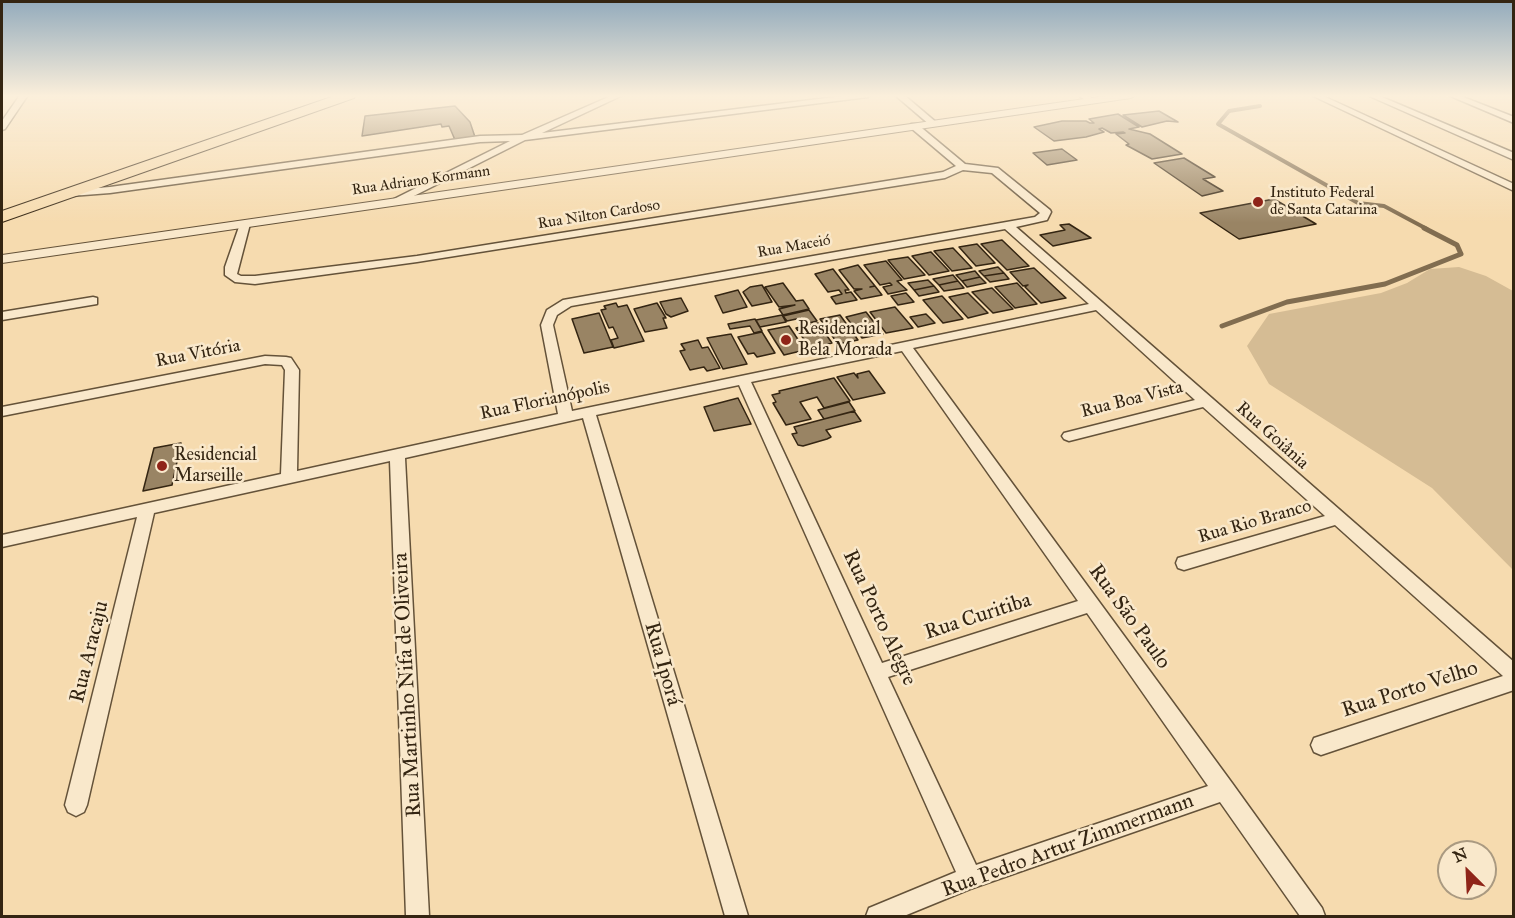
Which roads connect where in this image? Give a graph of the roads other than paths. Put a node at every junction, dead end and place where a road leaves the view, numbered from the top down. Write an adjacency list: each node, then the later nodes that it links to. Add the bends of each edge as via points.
1 (225, 138): 10 (main road)
2 (523, 138): 10 (street, via 480,139); 11 (street)
3 (833, 138): 11 (street, Rua Adriano Kormann)
4 (928, 138): 8 (street)
5 (1408, 138): 9 (street)
6 (1471, 138): 7 (street)
7 (1514, 157)
8 (962, 167): 13 (street, Rua Nilton Cardoso, via 933,176 286,278 239,280 231,275); 14 (street, Rua Maceió, via 995,170 1046,212 1041,219)
9 (1514, 188)
10 (70, 193): 12 (main road)
11 (398, 201): 13 (street, Rua Adriano Kormann)
12 (2, 218)
13 (244, 224): 15 (street, Rua Adriano Kormann)
14 (1007, 225): 17 (street, Rua Goiânia); 24 (street, Rua Maceió, via 567,303 551,313 547,325)
15 (2, 259)
16 (93, 302): 18 (street)
17 (1098, 306): 19 (street, Rua Florianópolis); 21 (street, Rua Goiânia)
18 (2, 316)
19 (905, 346): 20 (street, Rua Florianópolis); 32 (street, Rua São Paulo)
20 (743, 379): 23 (street, Rua Florianópolis); 33 (street, Rua Porto Alegre)
21 (1204, 402): 25 (street, Rua Boa Vista); 29 (street, Rua Goiânia)
22 (2, 411): 27 (street, Rua Vitória, via 265,360 286,361 292,370)
23 (588, 412): 24 (street, Rua Florianópolis); 41 (street, Rua Iporá)
24 (566, 417): 26 (street, Rua Florianópolis)
25 (1069, 436)
26 (397, 454): 27 (street, Rua Florianópolis); 40 (street, Rua Martinho Nifa de Oliveira)
27 (289, 477): 28 (street, Rua Florianópolis)
28 (147, 509): 30 (street, Rua Florianópolis); 38 (street, Rua Aracaju)
29 (1337, 519): 31 (street, Rua Rio Branco); 34 (street, Rua Goiânia)
30 (2, 541)
31 (1184, 563)
32 (1092, 604): 33 (street, Rua Curitiba); 37 (street, Rua São Paulo)
33 (878, 672): 39 (street, Rua Porto Alegre)
34 (1514, 674)
35 (1514, 681): 36 (street, Rua Porto Velho)
36 (1321, 744)
37 (1225, 790): 39 (street, Rua Pedro Artur Zimmermann); 43 (street, Rua São Paulo)
38 (76, 805)
39 (970, 878): 42 (street, Rua Pedro Artur Zimmermann)
40 (418, 916)
41 (736, 916)
42 (877, 916)
43 (1314, 916)

